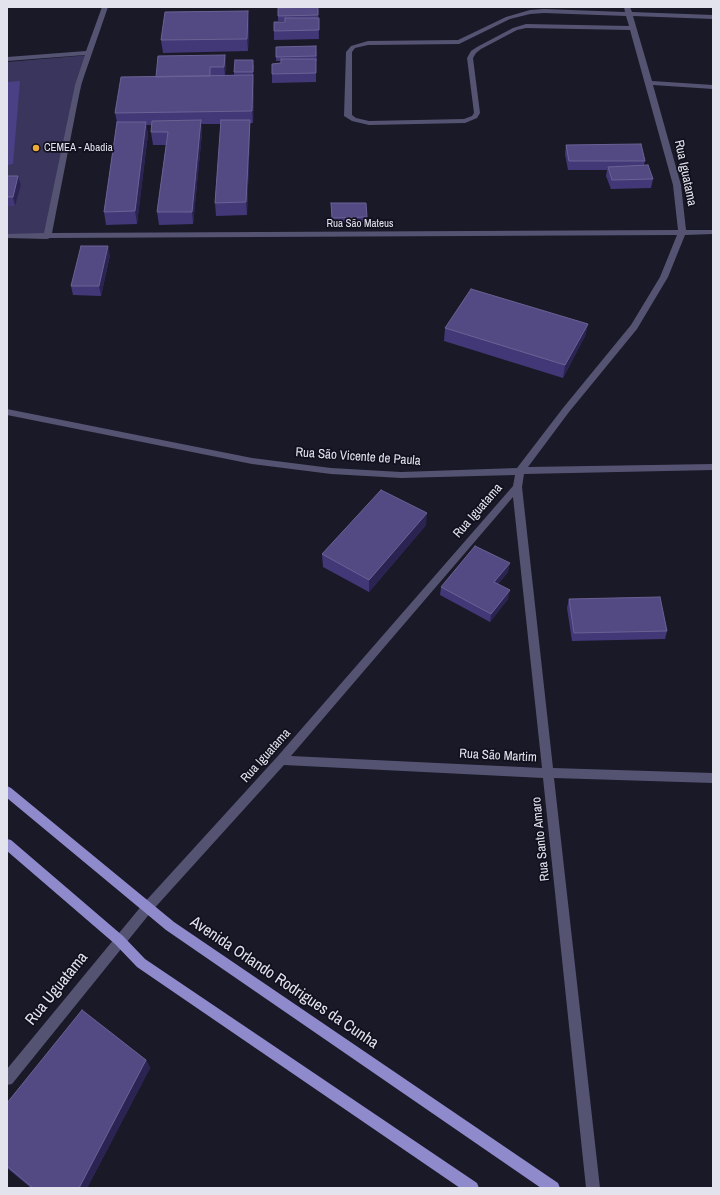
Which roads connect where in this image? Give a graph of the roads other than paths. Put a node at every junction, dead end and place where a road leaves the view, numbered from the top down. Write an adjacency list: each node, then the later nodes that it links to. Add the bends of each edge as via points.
1 (105, 7): 5 (street)
2 (628, 11): 3 (street); 4 (street, Rua Iguatama); 4 (street, via 530,12 508,18 459,42 360,44 349,52 348,116 369,123 465,121 475,117 477,113 470,58 479,48 526,26)
3 (713, 17)
4 (632, 28): 7 (street, Rua Iguatama)
5 (88, 53): 6 (street); 12 (street, via 78,85)
6 (7, 59)
7 (650, 83): 8 (street); 9 (street, Rua Iguatama, via 677,185)
8 (713, 87)
9 (682, 232): 10 (street, Rua São Mateus); 12 (street, Rua São Mateus); 15 (street, Rua Iguatama, via 664,277 634,327)
10 (713, 232)
11 (7, 236): 12 (street, Rua São Mateus)
12 (47, 237)
13 (7, 412): 15 (street, Rua São Vicente de Paula, via 252,461 332,471 401,476)
14 (713, 468): 15 (street, Rua São Vicente de Paula)
15 (520, 471): 16 (street, Rua Iguatama)
16 (517, 487): 17 (street, Rua Iguatama); 18 (street, Rua Santo Amaro)
17 (281, 760): 18 (street, Rua São Martim); 22 (street, Rua Iguatama)
18 (548, 773): 19 (street, Rua São Martim); 27 (street, Rua Santo Amaro)
19 (713, 778)
20 (7, 791): 22 (main road, Avenida Orlando Rodrigues da Cunha)
21 (7, 844): 23 (main road)
22 (147, 908): 23 (street, Rua Iguatama); 26 (main road, Avenida Orlando Rodrigues da Cunha)
23 (119, 940): 24 (street, Rua Uguatama); 25 (main road, via 141,963)
24 (7, 1079)
25 (472, 1188)
26 (553, 1188)
27 (593, 1188)

